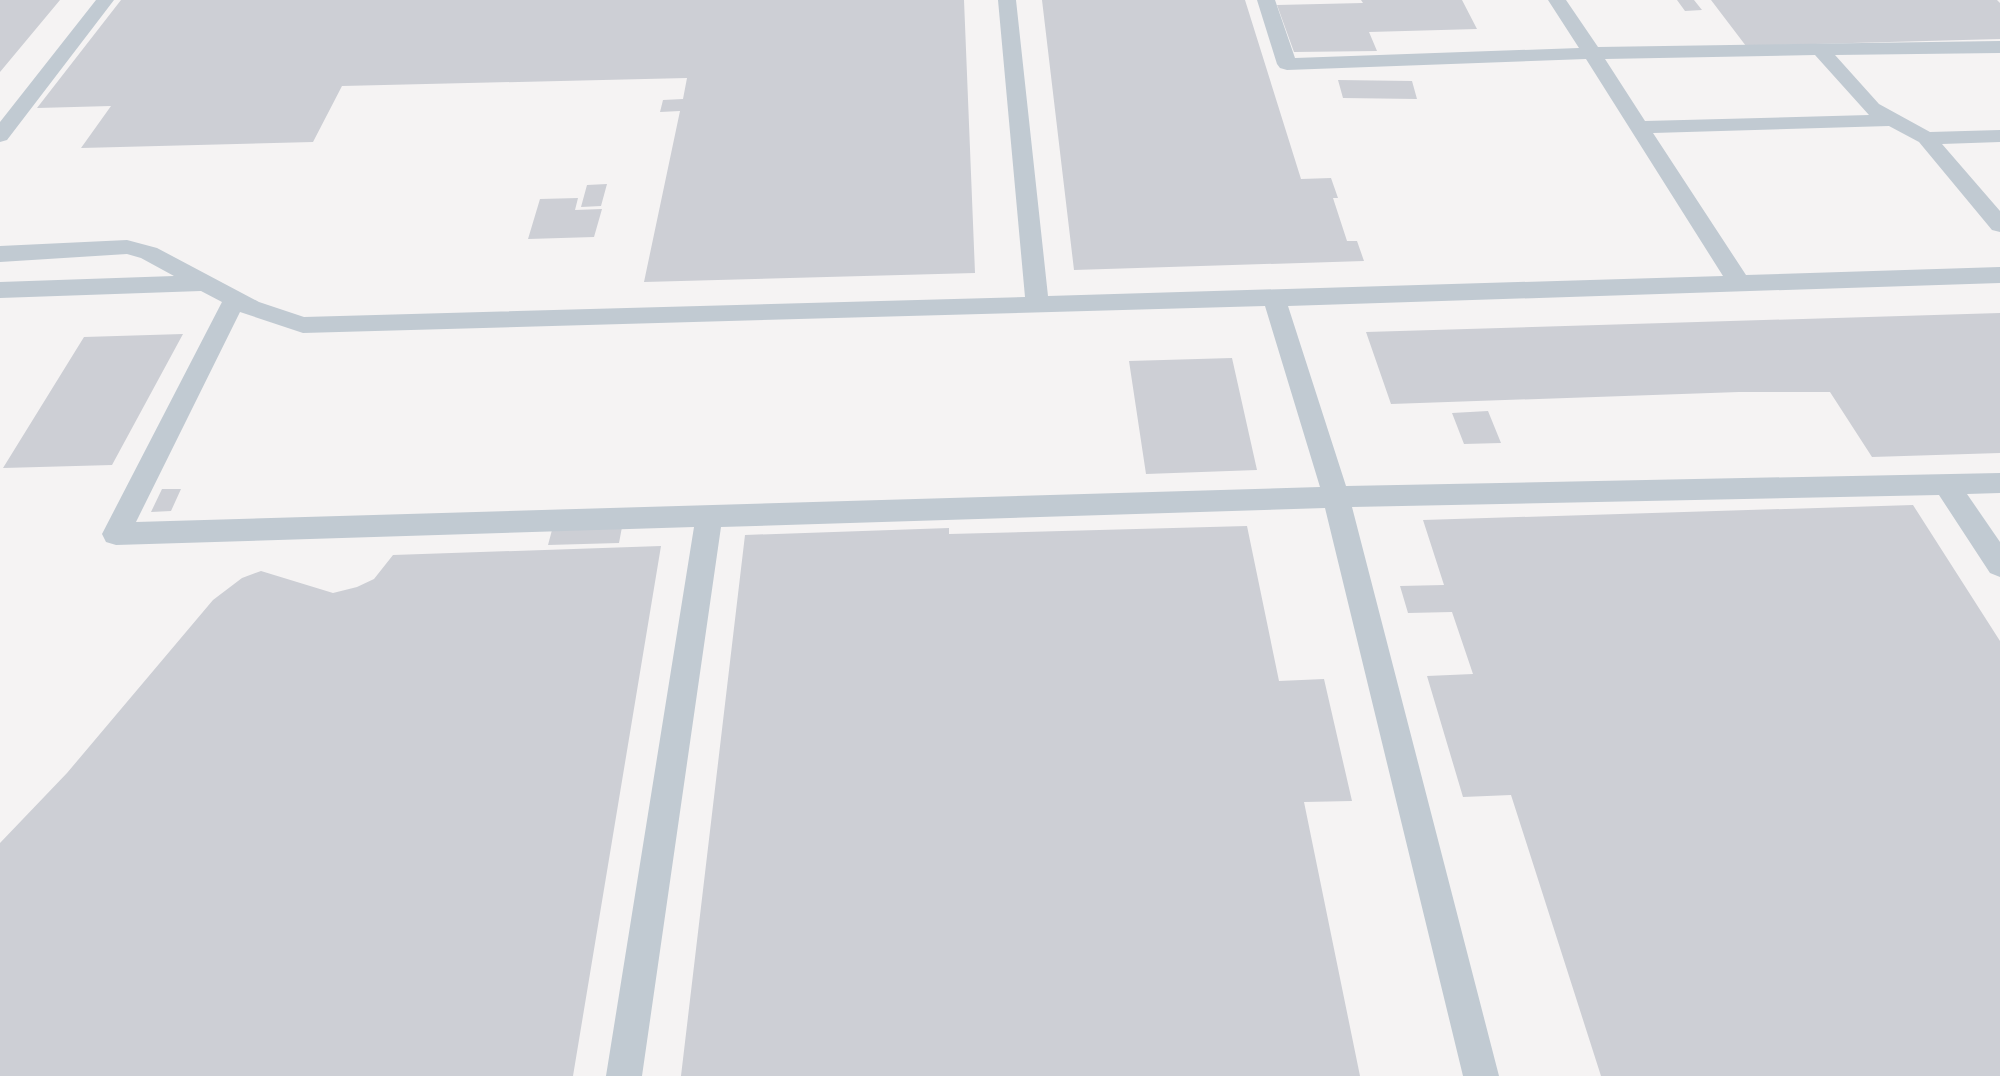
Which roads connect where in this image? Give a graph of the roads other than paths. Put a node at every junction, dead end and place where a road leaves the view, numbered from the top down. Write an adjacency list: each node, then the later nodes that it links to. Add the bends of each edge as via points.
1 (105, 0): 10 (lane)
2 (1007, 0): 21 (lane)
3 (1266, 0): 7 (lane, via 1287,64)
4 (1557, 0): 7 (lane)
5 (2000, 47): 6 (lane)
6 (1820, 50): 7 (lane); 8 (lane, via 1872,108)
7 (1592, 53): 9 (lane)
8 (1893, 120): 9 (lane); 12 (lane)
9 (1640, 127): 16 (lane)
10 (0, 136)
11 (2000, 136): 12 (lane)
12 (1926, 138): 13 (lane)
13 (2000, 224)
14 (0, 254): 17 (lane, via 127,247 149,252)
15 (2000, 275): 16 (lane)
16 (1739, 283): 19 (lane)
17 (206, 284): 18 (lane); 20 (lane)
18 (0, 290)
19 (1274, 298): 21 (lane); 24 (lane)
20 (235, 299): 21 (lane, via 268,315 303,325); 25 (lane, via 116,534)
21 (1037, 304)
22 (2000, 483): 23 (lane)
23 (1946, 484): 24 (lane); 26 (lane)
24 (1336, 497): 25 (lane); 28 (lane)
25 (709, 516): 27 (lane)
26 (2000, 565)
27 (624, 1076)
28 (1480, 1076)

